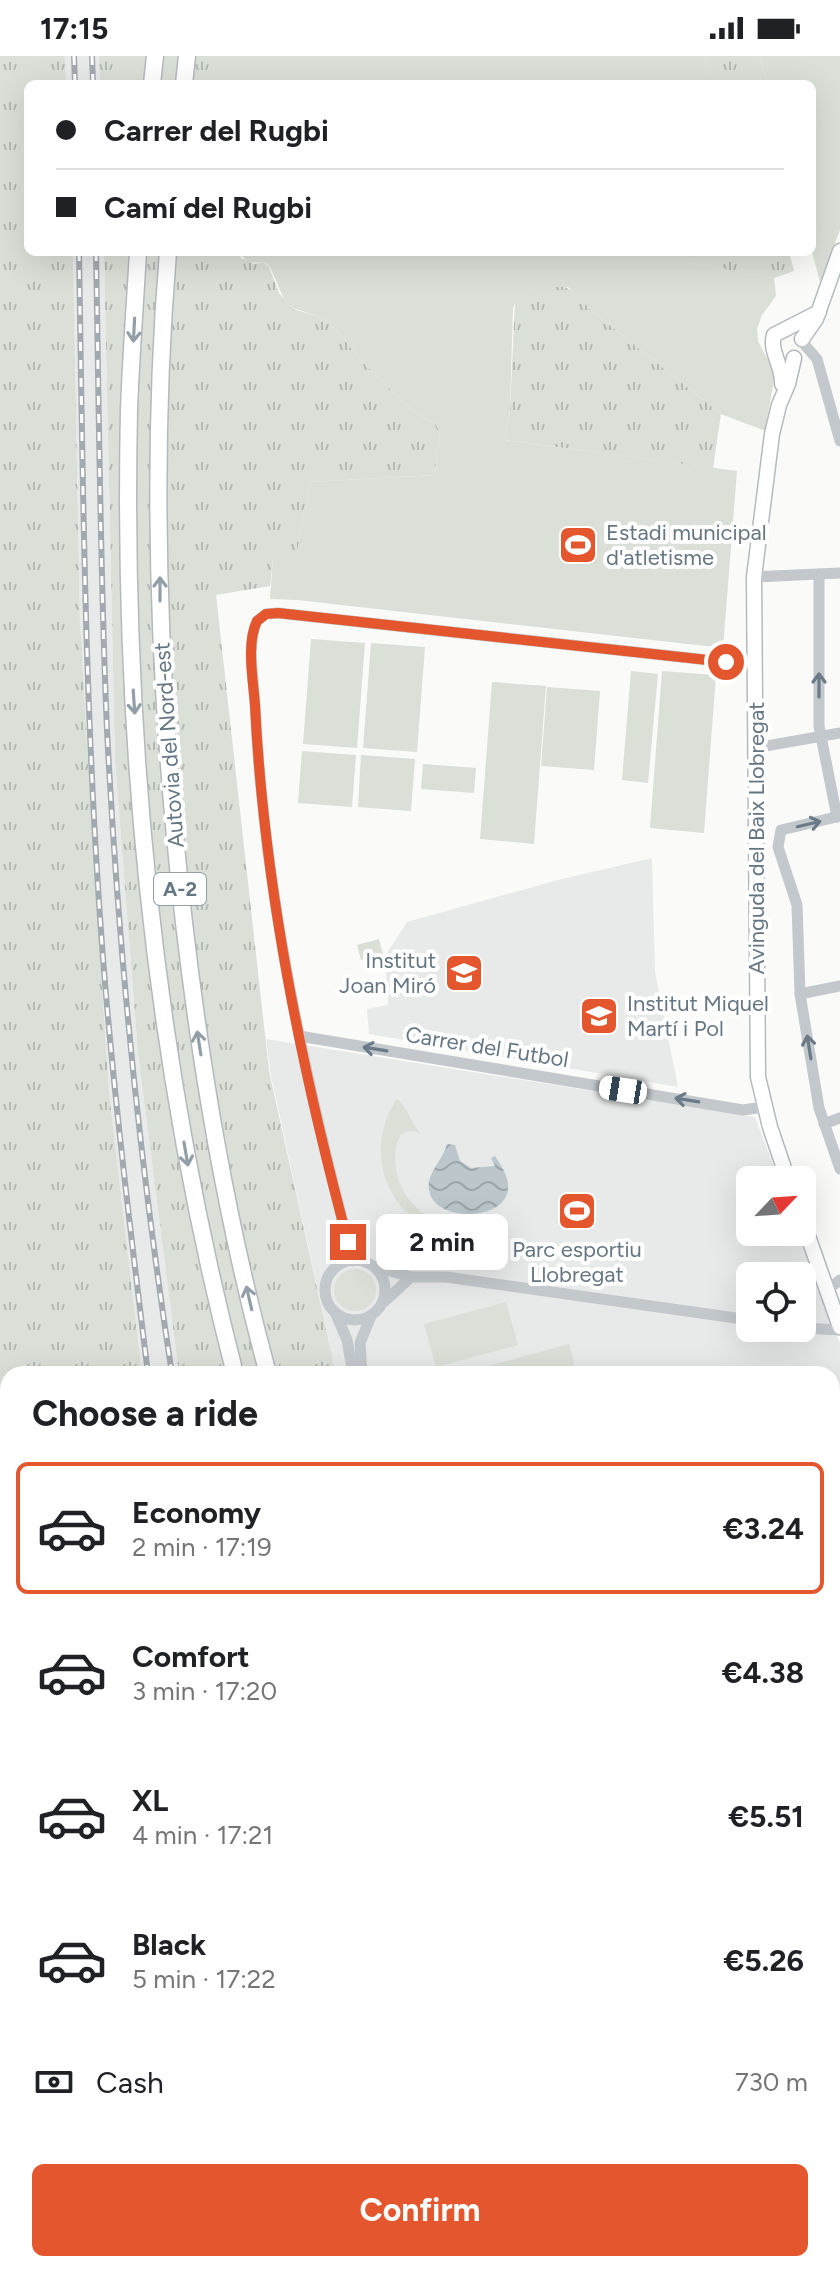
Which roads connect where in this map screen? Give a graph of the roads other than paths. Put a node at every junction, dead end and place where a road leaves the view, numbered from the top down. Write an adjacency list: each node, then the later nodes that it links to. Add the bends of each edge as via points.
1 (155, 57): 3 (highway)
2 (187, 59): 4 (highway)
3 (152, 80)
4 (184, 80)
5 (840, 251): 8 (main road, Avinguda del Baix Llobregat)
6 (138, 256): 43 (highway, Autovia del Nord-est / A-2, one-way to 43, via 129,407 129,534 143,844 181,1130)
7 (168, 256): 44 (highway, Autovia del Nord-est / A-2, one-way to 7, via 213,1134 194,1016 170,784 160,522)
8 (835, 283): 9 (main road, Avinguda del Baix Llobregat)
9 (819, 312): 10 (main road); 11 (main road, Avinguda del Baix Llobregat)
10 (789, 328): 11 (main road, via 796,330); 12 (main road, via 774,335)
11 (799, 349): 12 (main road, via 786,359); 13 (main road, Avinguda del Baix Llobregat); 14 (street, via 818,367)
12 (776, 355): 13 (main road, Avinguda del Baix Llobregat)
13 (782, 397): 17 (main road, Avinguda del Baix Llobregat, via 772,434)
14 (840, 441)
15 (840, 573): 16 (street)
16 (819, 574): 17 (street); 20 (street, one-way to 16)
17 (754, 577): 18 (main road, Avinguda del Baix Llobregat)
18 (754, 665): 21 (main road, Avinguda del Baix Llobregat); 25 (street, via 278,613 262,616 254,627 254,686 267,840)
19 (840, 733): 20 (street)
20 (820, 736): 21 (street); 22 (street)
21 (755, 748): 26 (main road, Avinguda del Baix Llobregat, via 758,1077)
22 (838, 817): 24 (street, one-way to 22, via 797,905 778,847 781,830)
23 (840, 986): 24 (street)
24 (800, 994): 28 (street, one-way to 24)
25 (299, 1036): 26 (street, Carrer del Futbol, one-way to 25, via 739,1109); 32 (street)
26 (764, 1107): 29 (main road, Avinguda del Baix Llobregat)
27 (840, 1118): 28 (street)
28 (824, 1124): 30 (street)
29 (783, 1166)
30 (840, 1169)
31 (812, 1246): 36 (main road)
32 (353, 1261): 33 (street); 38 (street, via 337,1267 329,1278 327,1298)
33 (373, 1266): 34 (street); 37 (street, via 384,1285)
34 (411, 1277): 37 (street); 40 (street, via 446,1277)
35 (840, 1280): 36 (street)
36 (827, 1290): 42 (main road)
37 (381, 1305): 39 (street)
38 (335, 1312): 39 (street, via 352,1320); 45 (street)
39 (371, 1316): 46 (street, via 360,1343)
40 (736, 1318)
41 (816, 1328): 42 (street)
42 (840, 1328)
43 (233, 1366)
44 (266, 1366)
45 (352, 1366)
46 (361, 1366)

